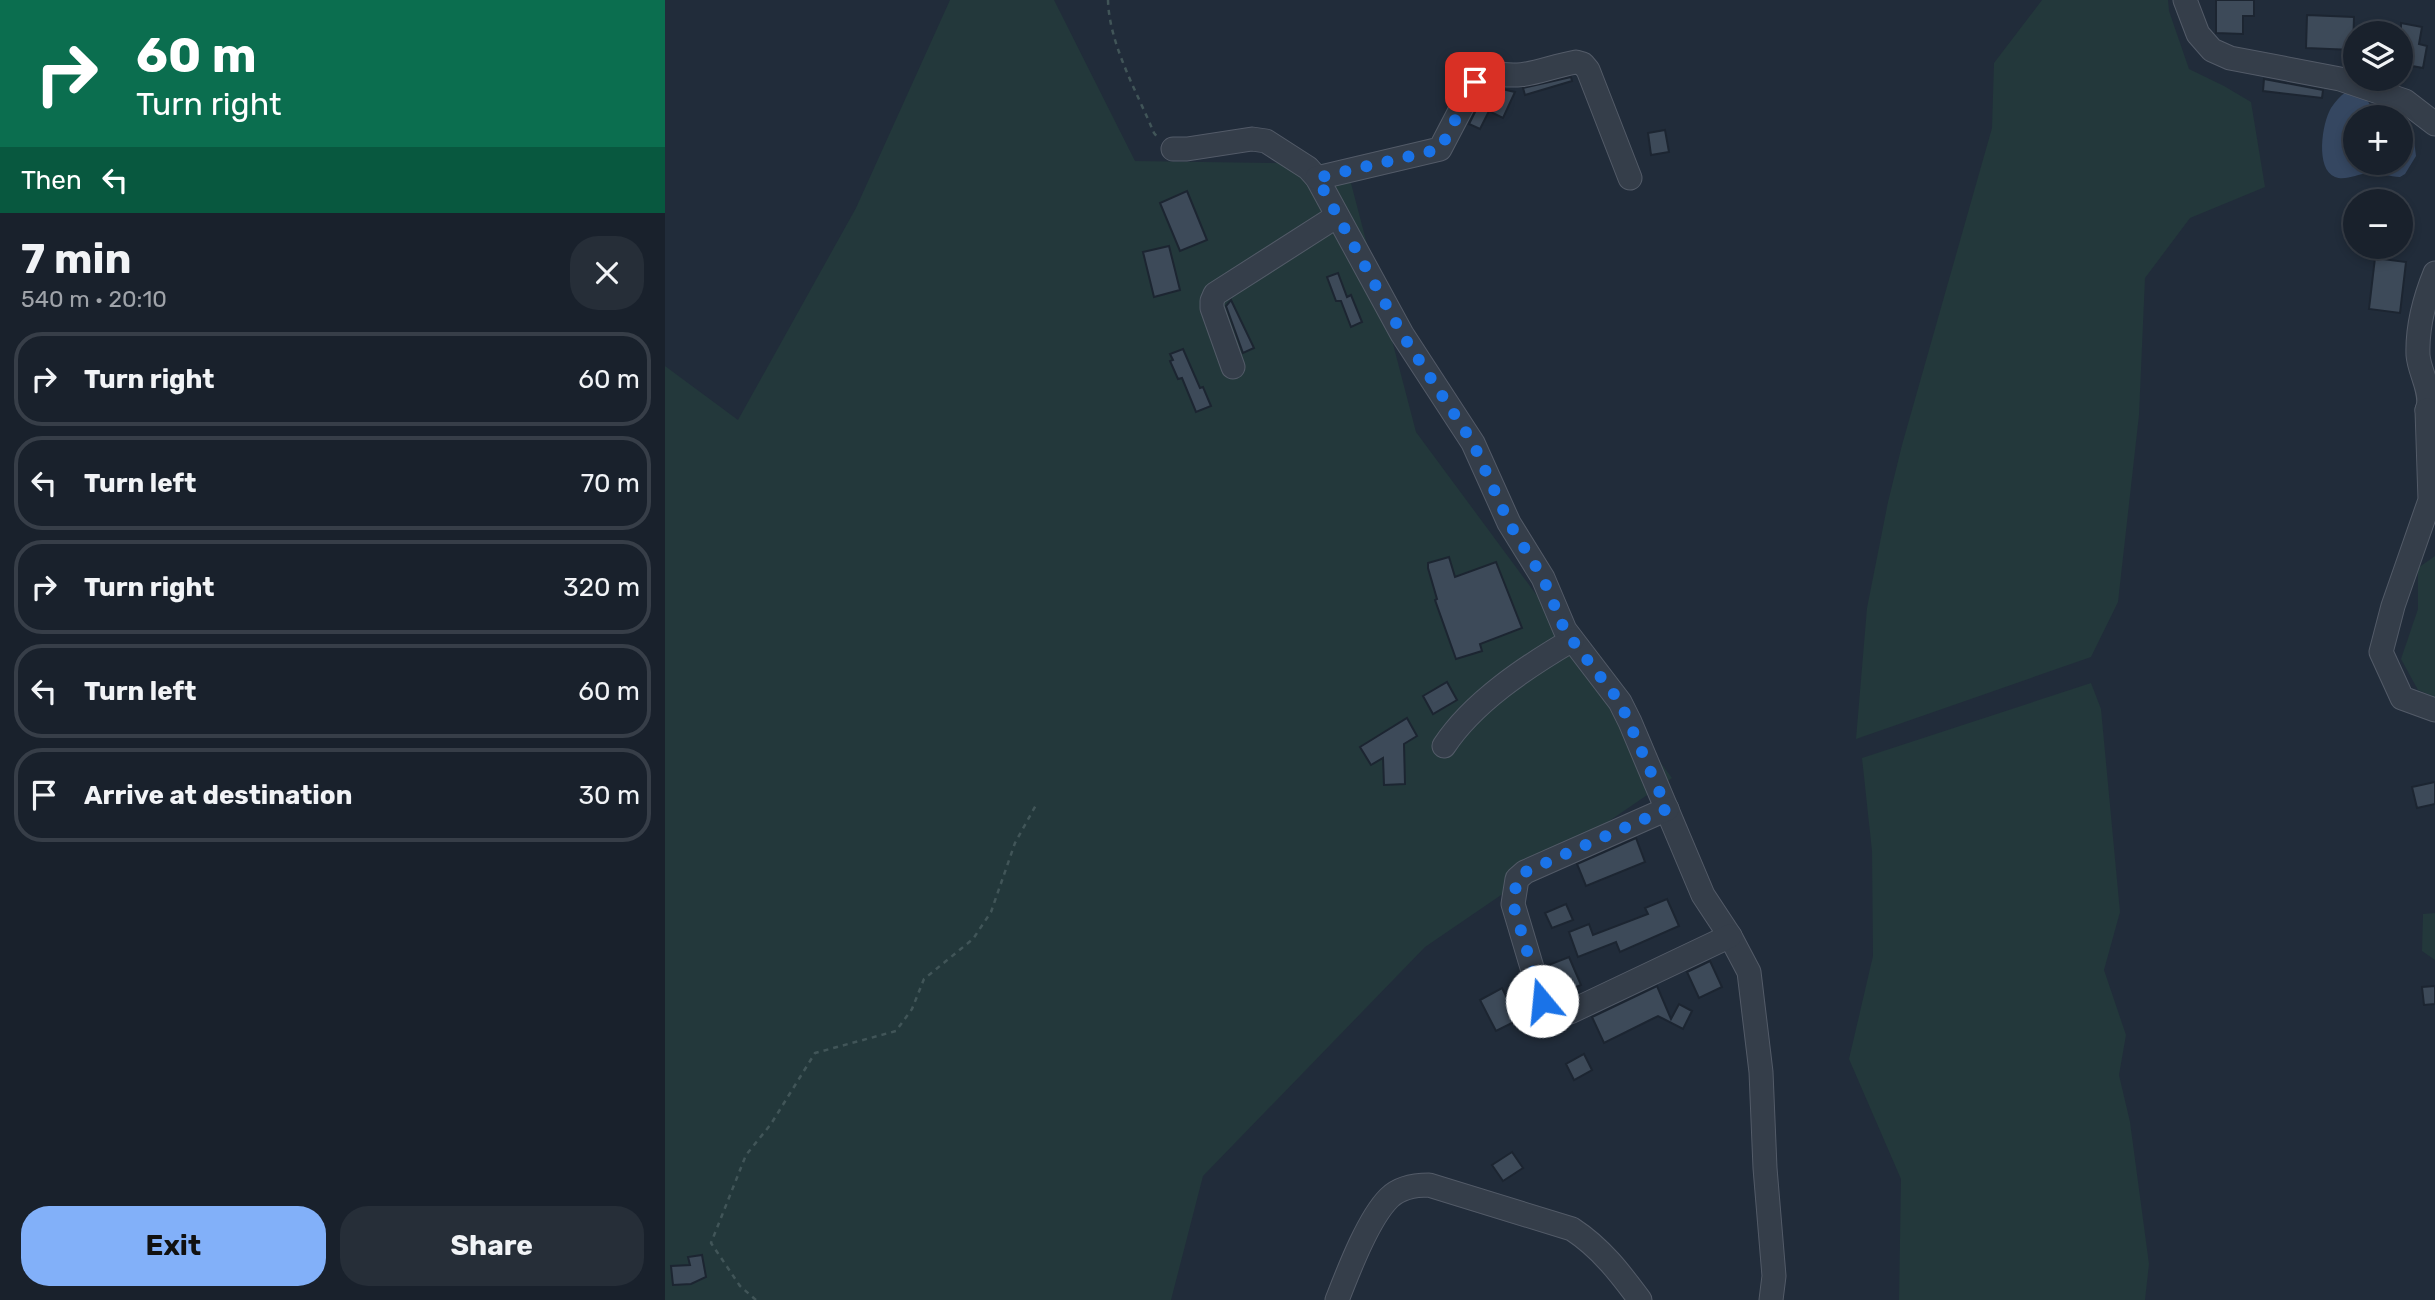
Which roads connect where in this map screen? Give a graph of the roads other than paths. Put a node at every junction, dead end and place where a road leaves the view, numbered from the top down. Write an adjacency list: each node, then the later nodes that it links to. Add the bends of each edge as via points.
1 (2185, 0): 2 (street, via 2198,34 2212,50 2230,58 2340,79 2405,101)
2 (2435, 124)
3 (1173, 149): 4 (street, via 1266,141)
4 (1317, 178): 5 (street, via 1440,149 1475,82 1489,72 1532,74 1576,62 1588,70); 6 (street)
5 (1630, 178)
6 (1337, 216): 8 (street, via 1215,294 1212,308); 10 (street, via 1402,334 1473,443)
7 (2435, 273): 9 (street, via 2423,301 2418,357)
8 (1234, 367)
9 (2431, 412): 11 (street, via 2430,500 2381,652 2402,698)
10 (1571, 640): 12 (street, via 1521,671 1456,728); 13 (street, via 1620,702)
11 (2435, 710)
12 (1444, 746)
13 (1667, 809): 14 (street, via 1703,895); 14 (street, via 1517,879 1513,904 1542,1001 1553,1010 1570,1012)
14 (1730, 936): 17 (street, via 1749,972 1754,1003 1774,1276)
15 (1337, 1300): 16 (street, via 1375,1216 1390,1196 1412,1185 1429,1185 1572,1229 1607,1257)
16 (1640, 1300)
17 (1771, 1300)

